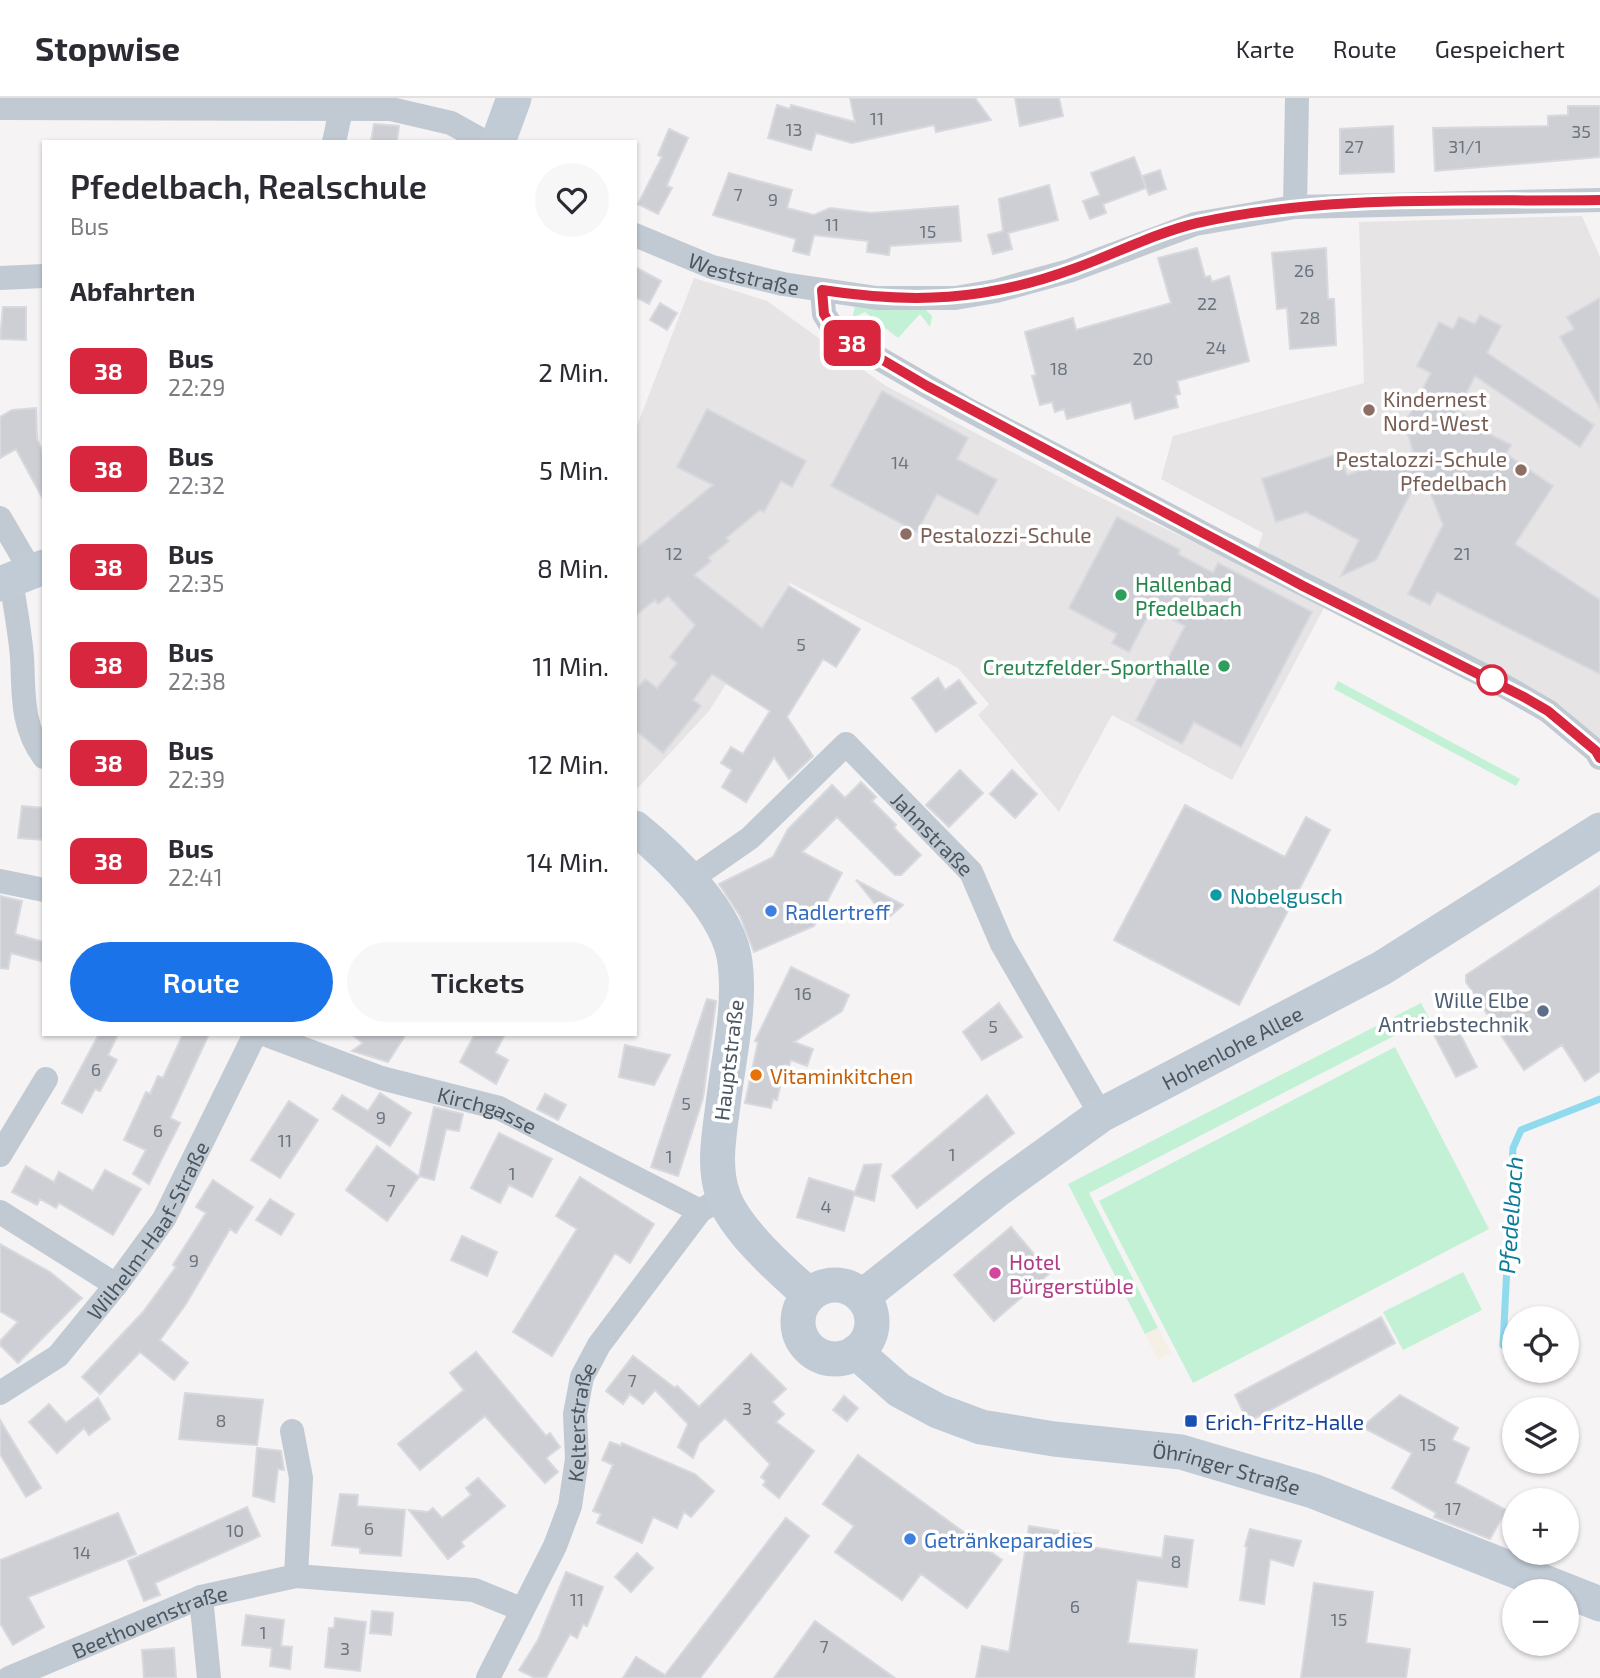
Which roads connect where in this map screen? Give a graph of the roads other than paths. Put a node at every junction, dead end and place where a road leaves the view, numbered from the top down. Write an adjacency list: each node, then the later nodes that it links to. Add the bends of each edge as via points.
1 (514, 98): 10 (main road)
2 (1297, 98): 12 (street)
3 (232, 103): 4 (street); 7 (street)
4 (66, 104): 6 (street)
5 (393, 104): 7 (street); 9 (street, via 451,123)
6 (0, 108)
7 (341, 110): 8 (street)
8 (334, 140)
9 (481, 140)
10 (499, 140)
11 (1600, 200): 12 (street, Weststraße)
12 (1295, 207): 16 (street, Weststraße, via 1195,224 1069,271 996,291 955,298 877,298)
13 (637, 236): 16 (street, Weststraße, via 725,271)
14 (42, 276): 15 (street)
15 (0, 278)
16 (822, 290): 20 (street, via 824,314 835,332 854,344 963,407 1511,690 1548,711)
17 (0, 518): 18 (street)
18 (22, 576): 19 (street, via 23,705 28,730)
19 (42, 754)
20 (1600, 758)
21 (637, 830): 23 (main road, Hauptstraße)
22 (1600, 830): 29 (main road, Hohenlohe Allee, via 1382,968)
23 (691, 879): 29 (street, Jahnstraße, via 750,838 846,744 971,872 1002,944); 31 (main road, Hauptstraße, via 724,930 735,960 736,993)
24 (0, 881): 25 (street)
25 (38, 888)
26 (254, 1036): 33 (street, Wilhelm-Haaf-Straße, via 164,1219)
27 (269, 1036): 31 (street, Kirchgasse, via 381,1078 499,1108)
28 (46, 1079): 30 (street)
29 (1101, 1115): 34 (main road, Hohenlohe Allee, via 998,1189)
30 (0, 1155)
31 (712, 1204): 35 (main road, Hauptstraße, via 742,1227); 42 (street, Kelterstraße, via 599,1345 582,1377 575,1414 577,1459 570,1506 555,1546)
32 (0, 1212): 33 (street)
33 (116, 1284): 37 (street, Wilhelm-Haaf-Straße, via 58,1356)
34 (871, 1291): 35 (main road, via 836,1285); 36 (main road, via 870,1331)
35 (809, 1295): 36 (main road, via 799,1317 804,1341 822,1357 835,1359)
36 (856, 1352): 41 (main road, Öhringer Straße, via 899,1390 981,1427 1181,1452 1313,1491)
37 (0, 1393)
38 (292, 1431): 39 (street, via 301,1478)
39 (296, 1576): 40 (street, Beethovenstraße); 42 (street, Beethovenstraße, via 474,1590)
40 (201, 1597): 43 (street, Beethovenstraße); 44 (street)
41 (1600, 1604)
42 (521, 1609): 45 (street, Kelterstraße)
43 (9, 1678)
44 (209, 1678)
45 (488, 1678)

